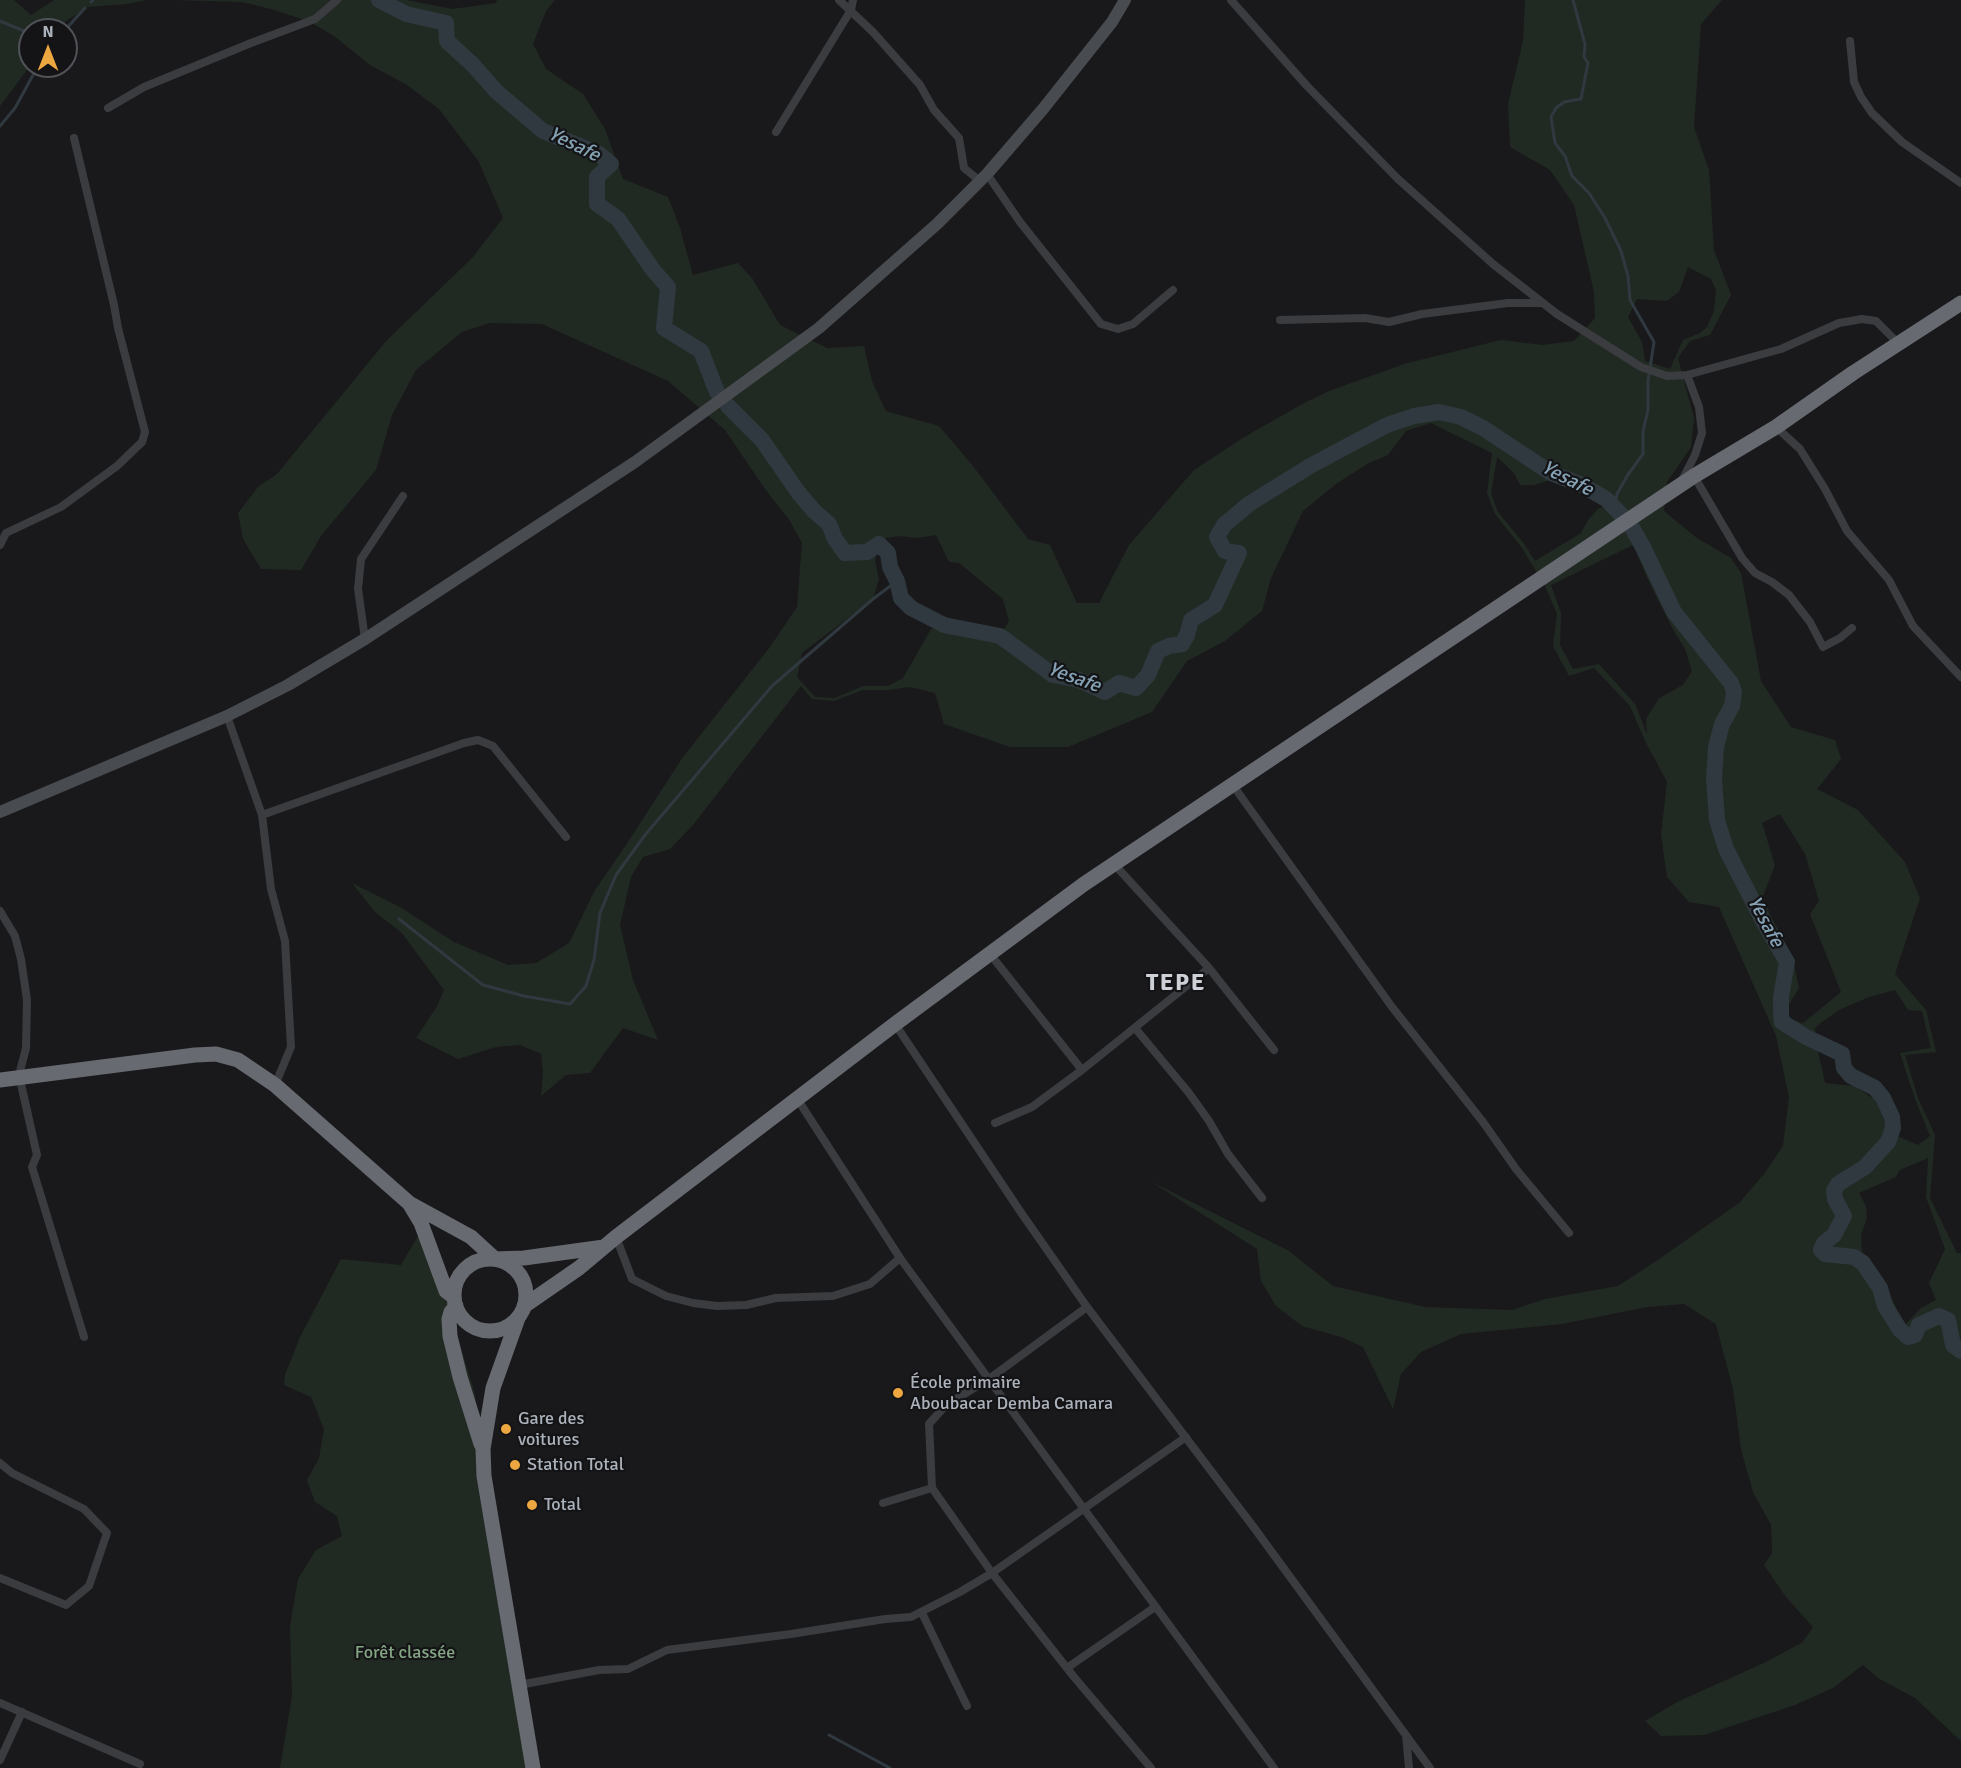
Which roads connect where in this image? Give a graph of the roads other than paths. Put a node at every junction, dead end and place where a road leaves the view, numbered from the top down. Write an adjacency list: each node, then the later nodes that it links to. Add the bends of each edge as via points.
1 (337, 0): 8 (street, via 315,19 144,87)
2 (840, 0): 6 (street)
3 (853, 0): 6 (street)
4 (1125, 0): 11 (street, via 1105,31)
5 (1231, 0): 14 (street, via 1307,86 1398,178)
6 (851, 9): 9 (street); 11 (street, via 920,85 934,110 960,138 964,168)
7 (1850, 41): 12 (street, via 1854,82 1872,113 1902,142)
8 (108, 108)
9 (776, 132)
10 (74, 138): 23 (street, via 146,432 142,442 117,466 61,507 6,532)
11 (984, 178): 13 (street, via 1101,324 1118,329 1133,324); 25 (street, via 819,328 635,462)
12 (1961, 183)
13 (1173, 290)
14 (1542, 303): 16 (street, via 1508,303 1389,322 1365,318); 18 (street, via 1641,367 1667,376)
15 (1961, 303): 17 (highway)
16 (1280, 320)
17 (1898, 343): 18 (street, via 1876,321 1862,319 1839,323 1782,349); 19 (highway)
18 (1687, 375): 21 (street, via 1699,407 1702,433)
19 (1776, 427): 20 (highway); 26 (street, via 1800,449 1847,531 1889,580 1913,626)
20 (1694, 476): 21 (highway); 24 (street, via 1742,558 1755,573 1789,595 1823,646)
21 (1678, 488): 28 (highway)
22 (403, 496): 25 (street, via 362,559 358,589)
23 (0, 545)
24 (1852, 628)
25 (365, 639): 27 (street)
26 (1961, 676)
27 (227, 716): 29 (street); 30 (street)
28 (1232, 784): 32 (highway); 47 (street, via 1392,1007)
29 (0, 812)
30 (262, 815): 31 (street, via 478,740 493,747); 42 (street, via 271,889 285,941 292,1035)
31 (566, 837)
32 (1114, 864): 34 (highway); 35 (street)
33 (0, 911): 40 (street, via 15,936 27,1000 26,1048)
34 (990, 954): 36 (highway); 39 (street)
35 (1209, 968): 37 (street); 38 (street)
36 (895, 1024): 43 (highway); 52 (street)
37 (1135, 1028): 39 (street); 45 (street, via 1189,1093)
38 (1274, 1050)
39 (1082, 1070): 44 (street, via 1032,1107)
40 (20, 1079): 41 (highway); 42 (highway, via 216,1054 238,1060); 54 (street, via 37,1155 32,1167)
41 (0, 1080)
42 (275, 1085): 46 (highway)
43 (798, 1100): 48 (highway); 49 (street)
44 (995, 1123)
45 (1262, 1198)
46 (409, 1203): 50 (highway, via 471,1237); 51 (highway, via 421,1223 446,1291)
47 (1569, 1233)
48 (610, 1242): 49 (street, via 632,1279 666,1296 717,1306 832,1296 870,1284); 50 (highway, via 525,1258); 53 (highway)
49 (900, 1258): 55 (street)
50 (495, 1259): 51 (highway, via 484,1259 465,1269 455,1287); 53 (highway, via 521,1276 526,1296)
51 (455, 1302): 53 (highway, via 468,1323 489,1331 509,1325); 57 (highway, via 449,1319 450,1336)
52 (1087, 1306): 55 (street); 56 (street)
53 (521, 1312): 57 (highway, via 492,1388)
54 (84, 1336)
55 (989, 1379): 59 (street, via 946,1405 929,1424); 61 (street)
56 (1186, 1437): 61 (street); 71 (street)
57 (483, 1449): 67 (highway, via 484,1476)
58 (0, 1463): 63 (street, via 12,1473 84,1509 107,1533 89,1586 66,1605)
59 (932, 1488): 60 (street); 62 (street)
60 (883, 1503)
61 (1083, 1508): 62 (street); 64 (street)
62 (992, 1573): 65 (street); 66 (street)
63 (0, 1578)
64 (1155, 1608): 66 (street); 76 (street)
65 (922, 1613): 67 (street, via 667,1650 628,1669 598,1670); 69 (street)
66 (1067, 1668): 75 (street)
67 (519, 1685): 74 (highway)
68 (0, 1702): 70 (street)
69 (967, 1706)
70 (22, 1712): 72 (street); 73 (street)
71 (1406, 1735): 77 (street); 78 (street)
72 (0, 1760)
73 (140, 1764)
74 (533, 1768)
75 (1151, 1768)
76 (1274, 1768)
77 (1409, 1768)
78 (1430, 1768)

